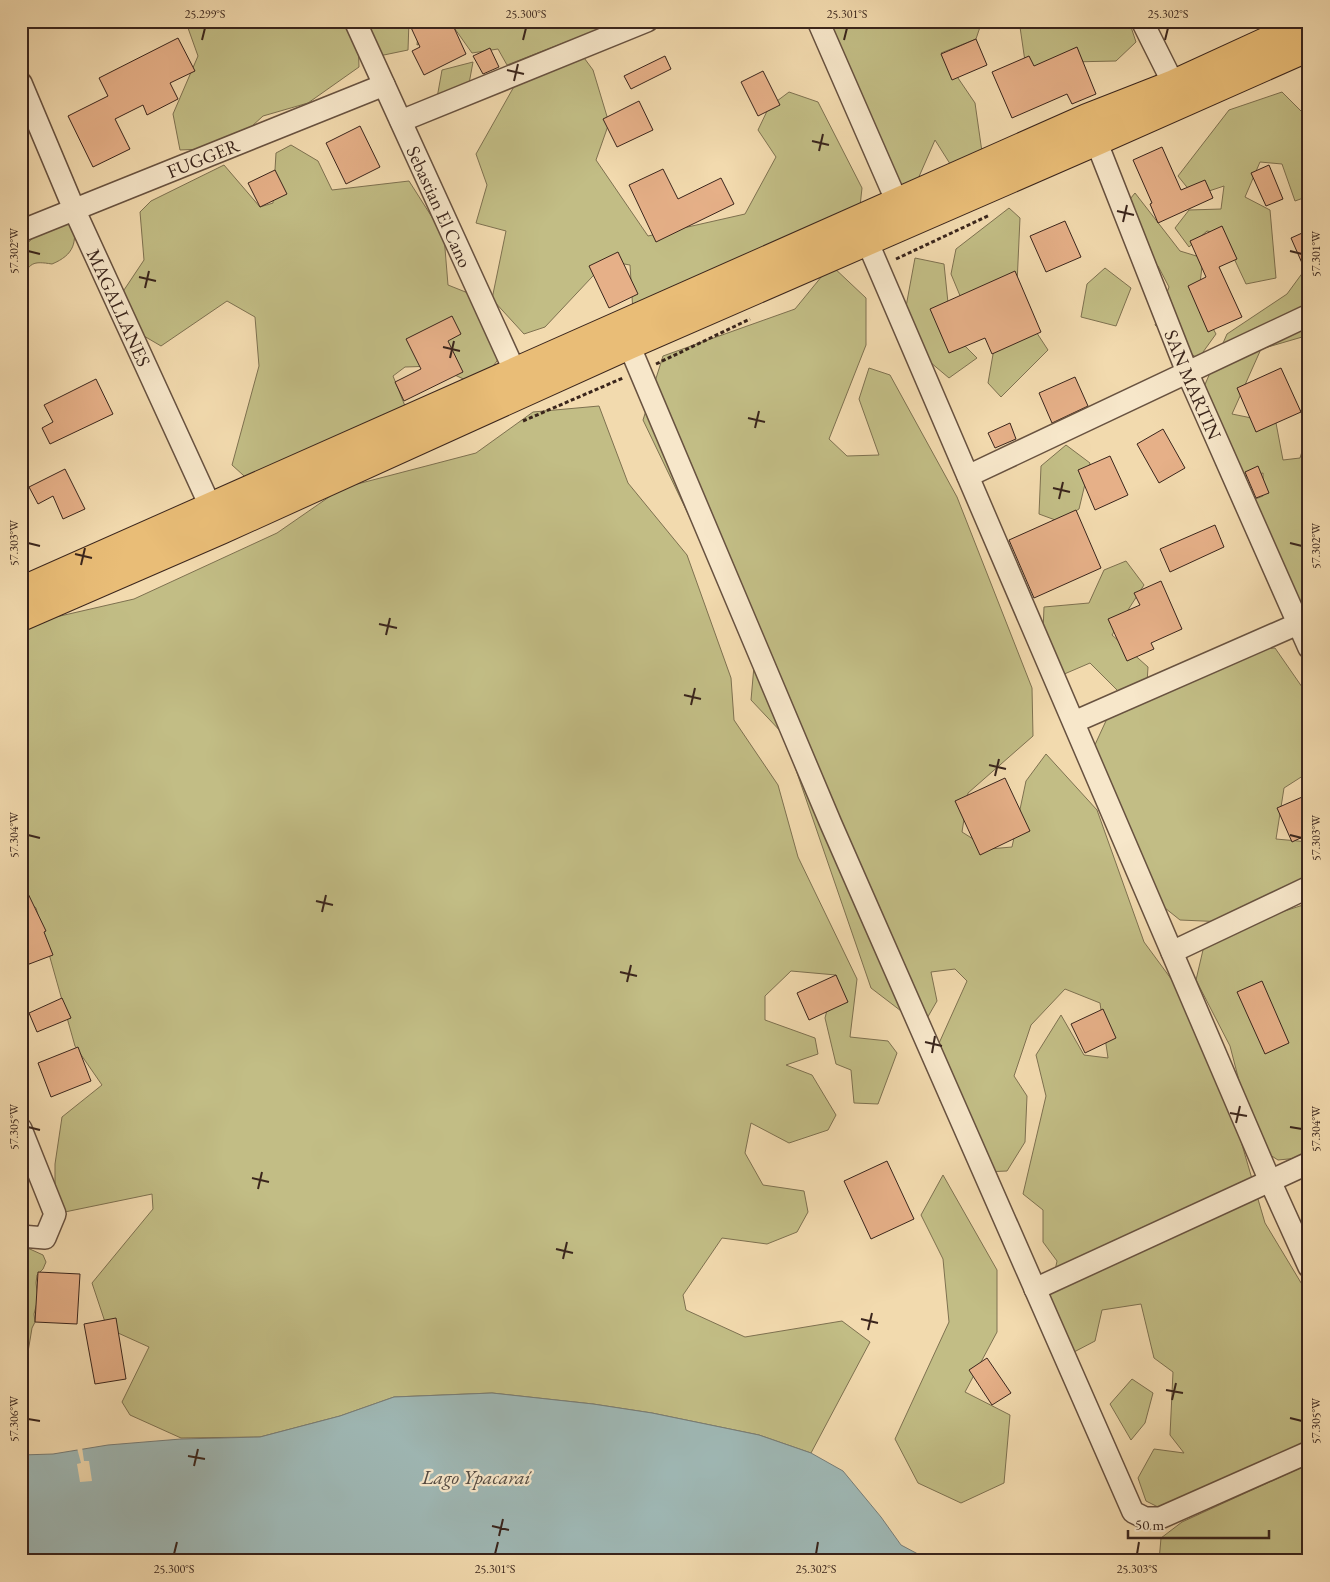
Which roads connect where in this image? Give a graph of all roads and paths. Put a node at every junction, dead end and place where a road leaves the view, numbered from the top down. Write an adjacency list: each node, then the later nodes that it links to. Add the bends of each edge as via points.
1 (355, 21): 7 (street, Sebastian El Cano)
2 (647, 21): 9 (street)
3 (818, 21): 11 (street)
4 (1142, 21): 8 (street)
5 (1308, 32): 8 (main road)
6 (21, 83): 12 (street, MAGALLANES)
7 (384, 85): 9 (street, Sebastian El Cano); 12 (street, FUGGER)
8 (1178, 93): 10 (main road)
9 (401, 121): 18 (street, Sebastian El Cano)
10 (1092, 130): 11 (main road); 14 (main road); 17 (street, SAN MARTIN)
11 (897, 202): 18 (main road)
12 (74, 209): 13 (street, FUGGER); 20 (street, MAGALLANES)
13 (21, 231)
14 (867, 241): 16 (main road); 19 (street)
15 (1309, 315): 17 (street)
16 (629, 345): 18 (main road); 33 (street, via 831,824)
17 (1186, 372): 19 (street); 23 (street, SAN MARTIN)
18 (520, 383): 20 (main road)
19 (968, 476): 25 (street)
20 (216, 518): 21 (main road); 22 (main road)
21 (21, 591)
22 (21, 617)
23 (1303, 621): 24 (street, SAN MARTIN); 25 (street)
24 (1309, 648)
25 (1074, 722): 27 (street)
26 (1309, 887): 27 (street)
27 (1172, 952): 30 (street)
28 (21, 1129): 31 (street, via 55,1214 45,1238)
29 (1309, 1163): 30 (street)
30 (1270, 1181): 32 (street); 33 (street)
31 (21, 1236)
32 (1309, 1267)
33 (1034, 1289): 34 (street, via 1133,1512 1145,1518 1160,1518)
34 (1309, 1452)

